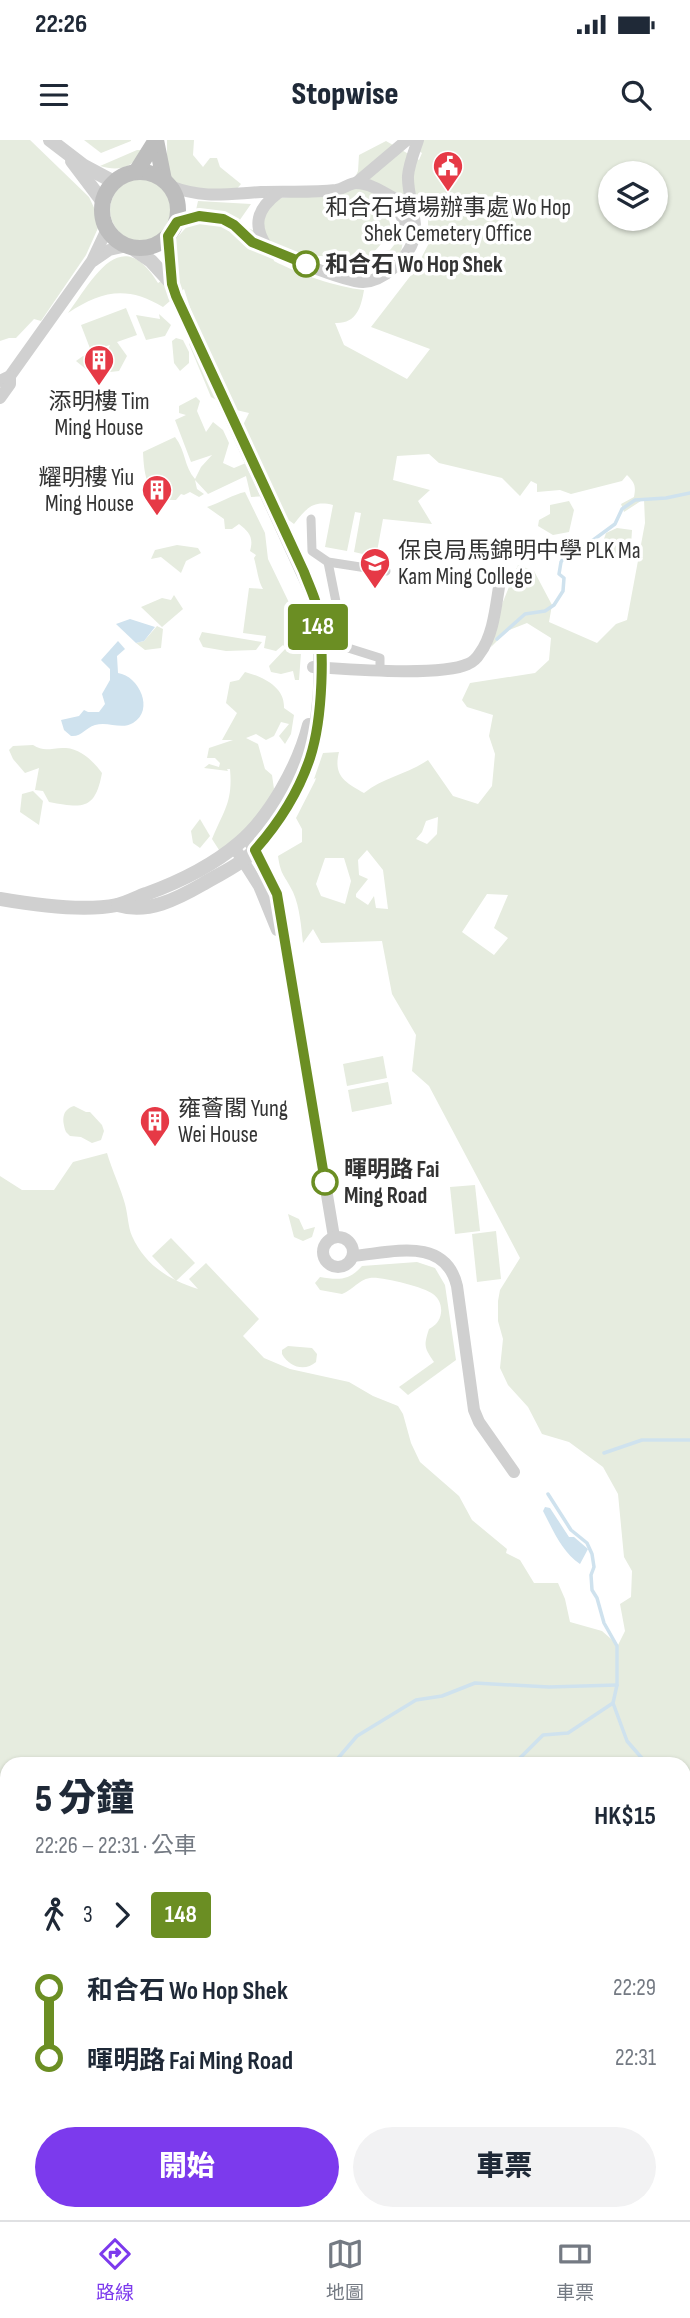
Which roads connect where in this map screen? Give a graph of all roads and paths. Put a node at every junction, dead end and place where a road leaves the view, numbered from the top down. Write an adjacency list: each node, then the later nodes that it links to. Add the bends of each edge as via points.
1 (50, 140): 5 (street)
2 (156, 140): 6 (main road); 8 (main road)
3 (407, 140): 9 (street)
4 (418, 140): 13 (street, via 408,177)
5 (68, 154): 7 (street); 12 (street)
6 (136, 172): 7 (main road); 8 (main road, via 153,174)
7 (114, 182): 12 (main road)
8 (167, 183): 10 (street, via 198,195); 16 (main road, via 177,204)
9 (356, 183): 10 (street, via 340,189); 11 (street, via 379,189)
10 (278, 193): 18 (street, via 266,202 258,219)
11 (395, 201): 13 (street); 14 (street)
12 (103, 202): 15 (main road)
13 (410, 206): 18 (street, via 416,229 412,244 396,266 369,281 354,282)
14 (403, 220)
15 (107, 229): 17 (main road, via 114,239); 19 (street)
16 (172, 229): 17 (main road, via 148,248); 18 (street, via 199,216 223,219); 20 (street)
17 (130, 247): 19 (street, via 109,250); 20 (street)
18 (267, 248)
19 (92, 261): 21 (street)
20 (172, 284): 27 (street, via 289,542 309,608)
21 (5, 378): 22 (street, via 10,384)
22 (0, 398)
23 (311, 519): 24 (street, via 313,551)
24 (328, 562): 25 (street); 28 (street, via 345,648 380,658)
25 (386, 571)
26 (501, 576): 28 (street, via 486,644 472,663 417,671)
27 (317, 667): 28 (street); 29 (street, via 298,756 290,775); 31 (street, via 318,719 310,758 287,806)
28 (380, 670)
29 (246, 836): 30 (street); 31 (street)
30 (234, 847): 32 (street); 34 (street, via 167,887)
31 (255, 850): 32 (street); 35 (street, via 277,894)
32 (243, 860): 34 (street, via 186,894 159,904 136,910); 35 (street, via 259,886)
33 (0, 900): 34 (street, via 88,908)
34 (118, 905)
35 (287, 957): 36 (street)
36 (334, 1237): 37 (street, via 348,1240); 37 (street, via 322,1250 326,1263 339,1268)
37 (353, 1256): 38 (street, via 421,1250 435,1255 453,1271 474,1410)
38 (514, 1472)

